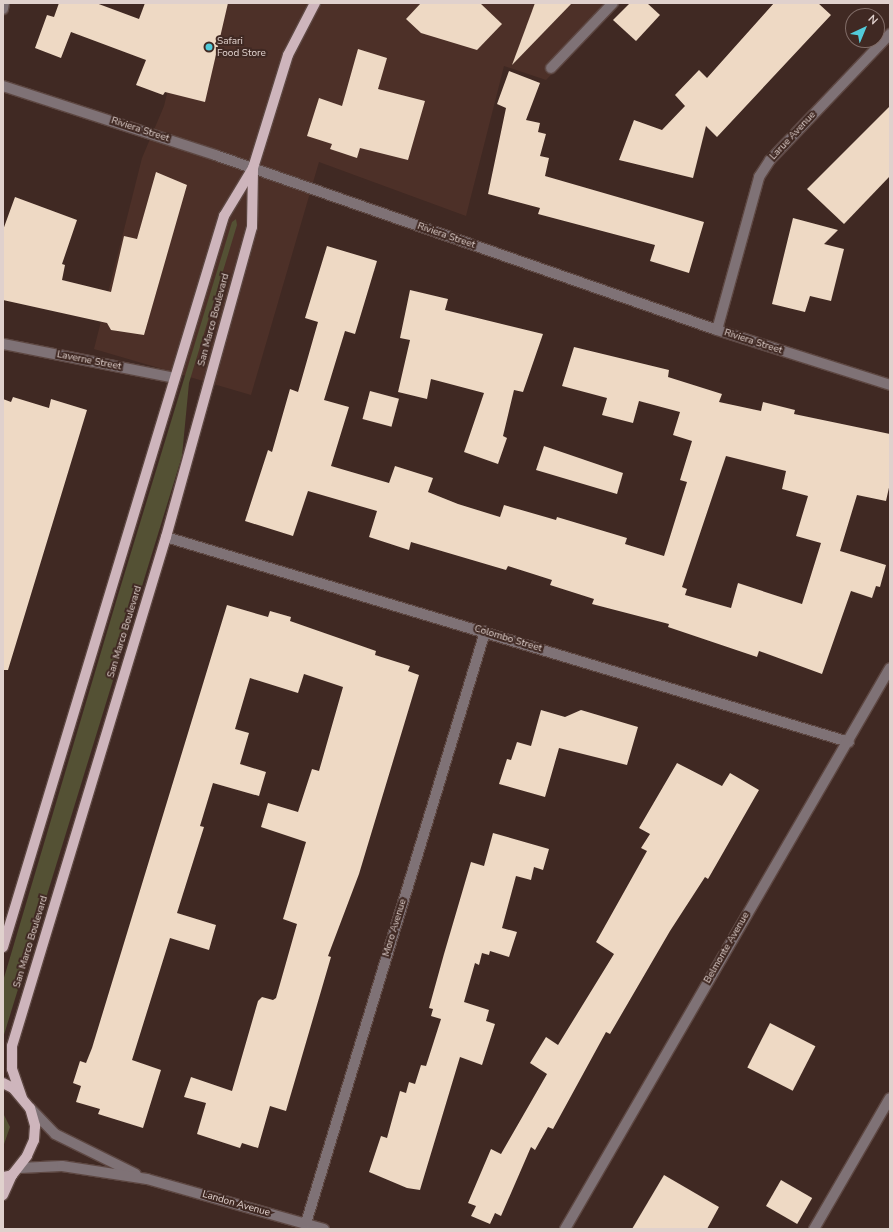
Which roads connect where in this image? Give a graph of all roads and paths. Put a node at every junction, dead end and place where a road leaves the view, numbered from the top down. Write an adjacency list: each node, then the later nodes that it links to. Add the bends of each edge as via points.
1 (4, 3): 4 (street)
2 (314, 3): 8 (main road, San Marco Boulevard, via 288,55)
3 (613, 3): 6 (street)
4 (3, 8)
5 (890, 34): 9 (street, Larue Avenue, via 770,160 759,177)
6 (551, 68)
7 (3, 86): 8 (street, Riviera Street)
8 (253, 168): 9 (street, Riviera Street); 11 (main road, San Marco Boulevard, via 224,216); 13 (main road, San Marco Boulevard, via 252,227)
9 (717, 330): 12 (street, Riviera Street)
10 (3, 344): 11 (street, Laverne Street)
11 (175, 378): 17 (main road, San Marco Boulevard)
12 (890, 386)
13 (166, 537): 14 (street, Colombo Street); 19 (main road, San Marco Boulevard, via 12,1046 12,1069)
14 (485, 632): 16 (street, Colombo Street); 25 (street, Moro Avenue)
15 (890, 668): 16 (street, Belmonte Avenue)
16 (849, 742): 27 (street, Belmonte Avenue)
17 (3, 948)
18 (3, 1083): 19 (main road)
19 (22, 1098): 21 (main road)
20 (890, 1098): 28 (street)
21 (30, 1108): 22 (main road, via 35,1126 34,1140); 23 (street, via 54,1134)
22 (11, 1173): 23 (street, via 62,1166); 24 (main road)
23 (147, 1179): 25 (street, Landon Avenue)
24 (3, 1195)
25 (306, 1224): 26 (street, Landon Avenue)
26 (324, 1229)
27 (565, 1229)
28 (814, 1229)

